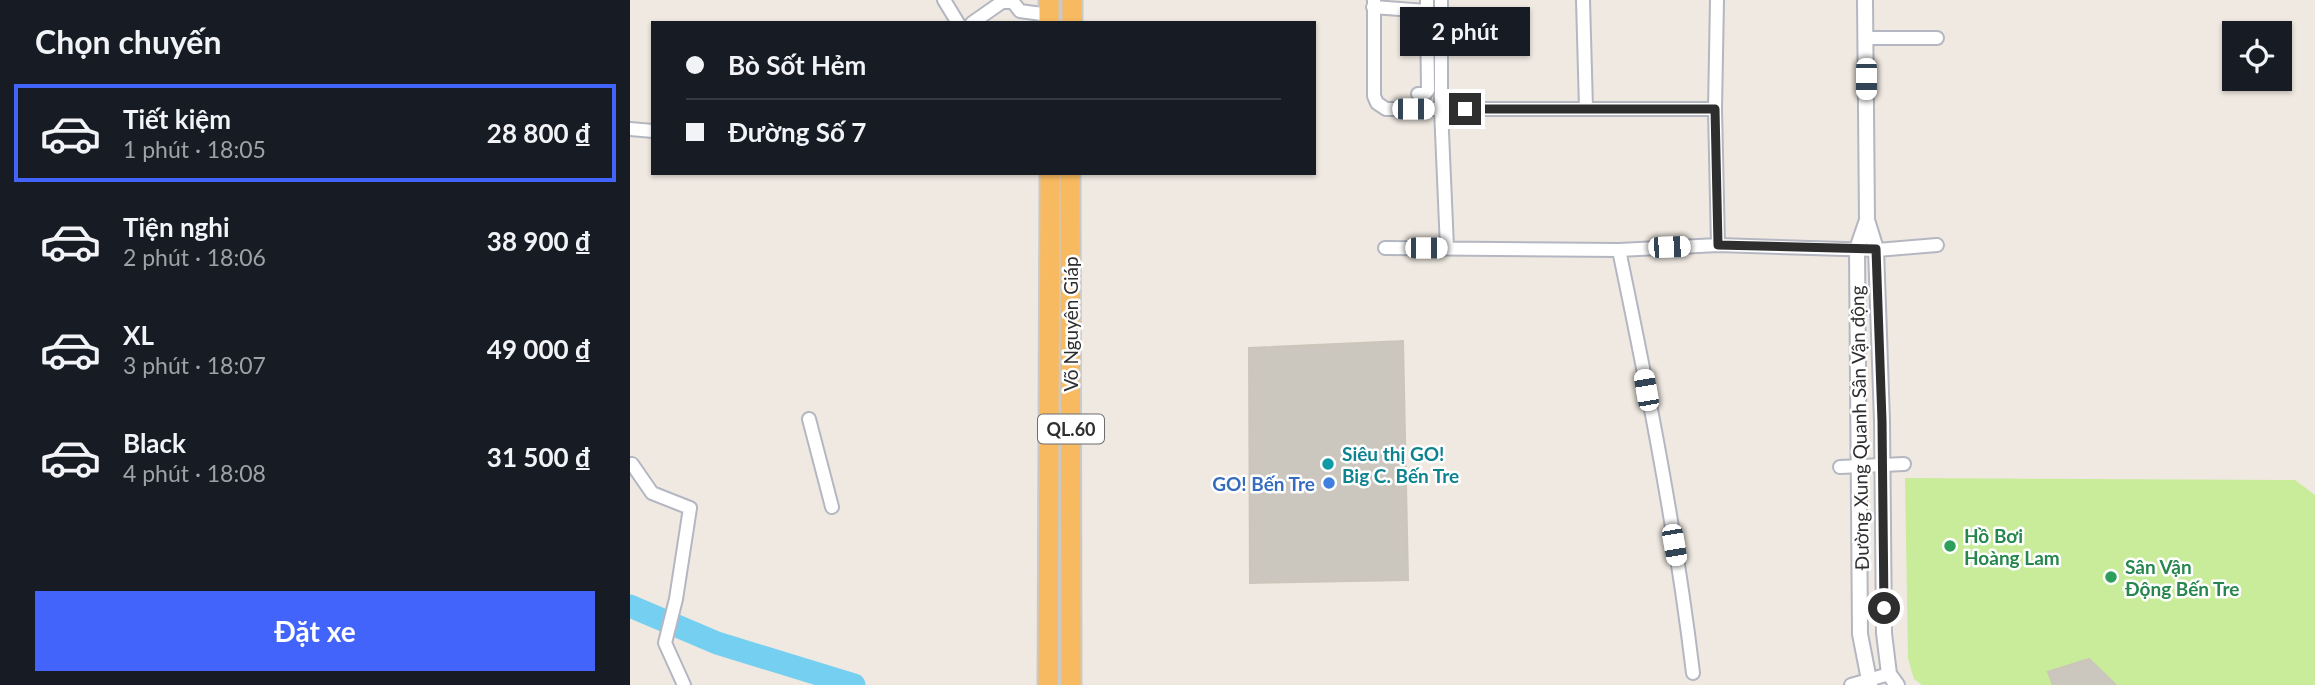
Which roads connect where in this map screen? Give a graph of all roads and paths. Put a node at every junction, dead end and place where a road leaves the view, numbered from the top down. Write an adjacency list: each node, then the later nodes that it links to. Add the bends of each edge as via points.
1 (944, 0): 11 (street)
2 (1072, 0): 3 (street); 13 (highway)
3 (1078, 0)
4 (1441, 0): 18 (street)
5 (1583, 0): 17 (street)
6 (1717, 0): 19 (street)
7 (1865, 0): 14 (street)
8 (1374, 3): 9 (street); 18 (street, via 1377,103 1386,109)
9 (1427, 6): 16 (street, via 1428,90)
10 (1049, 13): 12 (street, via 1020,11 1007,1)
11 (957, 21)
12 (975, 21)
13 (1072, 21)
14 (1866, 38): 15 (street); 24 (street)
15 (1937, 38)
16 (1418, 94)
17 (1586, 108): 18 (street); 19 (street)
18 (1441, 109): 28 (street)
19 (1715, 109): 25 (street)
20 (630, 129): 21 (street)
21 (651, 131)
22 (1049, 175): 43 (highway, Võ Nguyên Giáp / QL.60)
23 (1070, 175): 44 (highway, Võ Nguyên Giáp / QL.60)
24 (1867, 220): 29 (street, Đường Xung Quanh Sân Vận động); 30 (street, Đường Xung Quanh Sân Vận động)
25 (1718, 245): 29 (street); 31 (street)
26 (1937, 245): 30 (street)
27 (1385, 248): 28 (street)
28 (1447, 248): 31 (street)
29 (1857, 249): 30 (street); 36 (street, Đường Xung Quanh Sân Vận động)
30 (1876, 249): 35 (street, Đường Xung Quanh Sân Vận động)
31 (1619, 250): 39 (street, via 1684,600)
32 (809, 419): 38 (street)
33 (632, 464): 42 (street, via 652,492 690,509 665,643)
34 (1904, 464): 35 (street)
35 (1883, 465): 36 (street); 40 (street, Đường Xung Quanh Sân Vận động, via 1884,633)
36 (1860, 466): 37 (street); 41 (street, Đường Xung Quanh Sân Vận động, via 1860,634)
37 (1840, 467)
38 (832, 508)
39 (1692, 673)
40 (1893, 679): 41 (street)
41 (1869, 683): 45 (street)
42 (684, 685)
43 (1048, 685)
44 (1071, 685)
45 (1851, 685)

